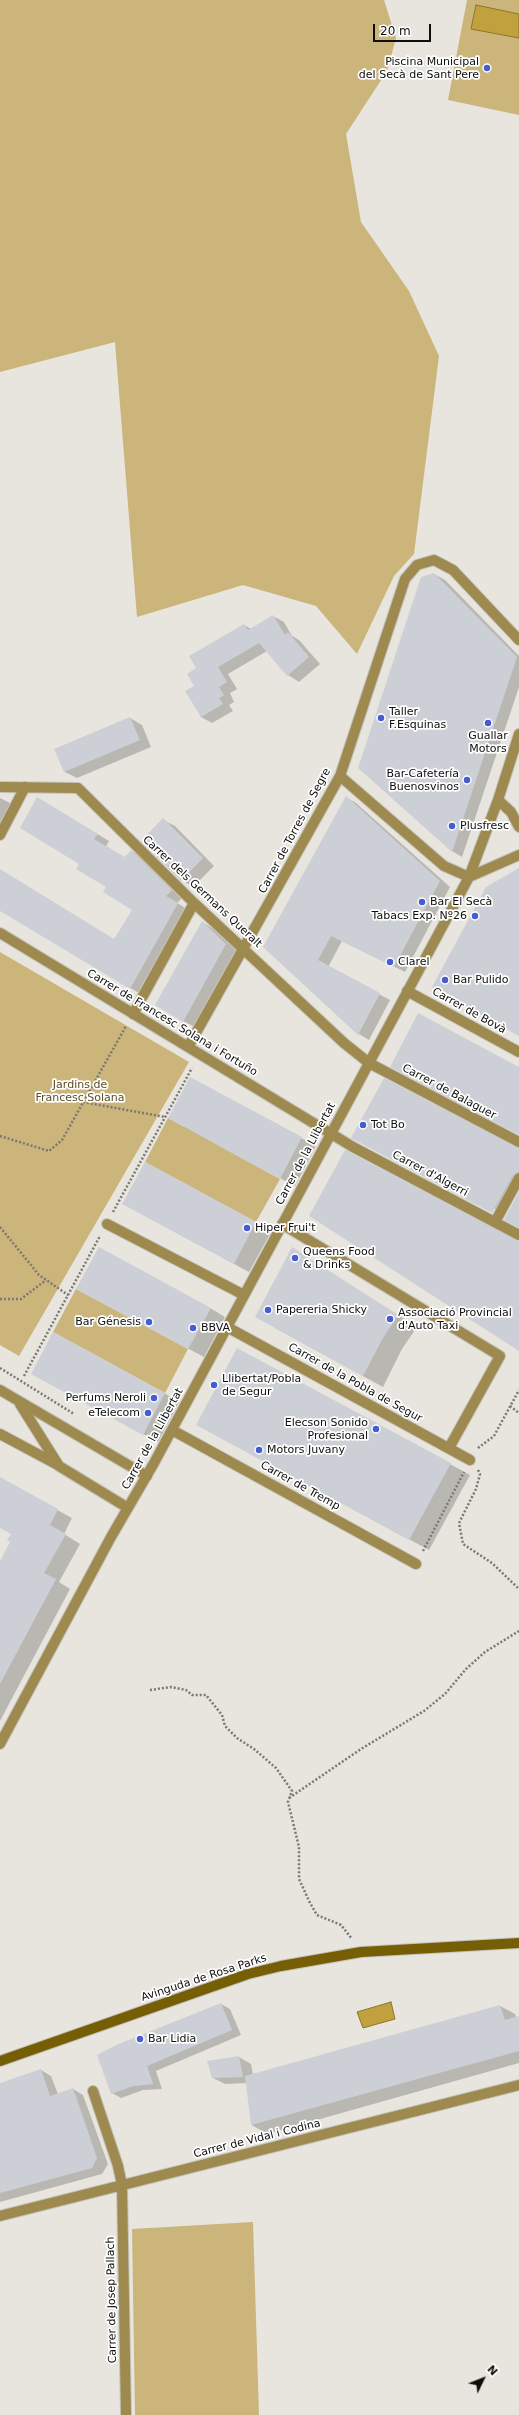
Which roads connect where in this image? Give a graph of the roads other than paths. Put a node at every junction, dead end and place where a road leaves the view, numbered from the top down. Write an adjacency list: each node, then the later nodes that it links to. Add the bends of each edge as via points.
1 (519, 640): 3 (street, Carrer de Torres de Segre, via 452,570 434,560 417,565 405,580)
2 (519, 734): 6 (street, Carrer de la Llibertat)
3 (340, 776): 10 (street, via 444,866); 13 (street, Carrer de Torres de Segre)
4 (0, 787): 5 (street, Carrer dels Germans Queralt)
5 (25, 787): 8 (street); 11 (street, Carrer dels Germans Queralt, via 78,788)
6 (498, 800): 7 (street, via 511,812); 10 (street, Carrer de la Llibertat)
7 (519, 827)
8 (0, 835)
9 (519, 855): 10 (street)
10 (469, 877): 14 (street, Carrer de la Llibertat)
11 (194, 903): 13 (street, Carrer dels Germans Queralt); 15 (street)
12 (0, 933): 15 (street, Carrer de Francesc Solana i Fortuño)
13 (245, 949): 16 (street, Carrer de Torres de Segre); 18 (street, Carrer dels Germans Queralt, via 344,1043)
14 (408, 991): 17 (street, Carrer de Bovà); 18 (street, Carrer de la Llibertat)
15 (133, 1014): 16 (street, Carrer de Francesc Solana i Fortuño)
16 (188, 1047): 19 (street, Carrer de Francesc Solana i Fortuño)
17 (519, 1052)
18 (369, 1063): 19 (street, Carrer de la Llibertat); 20 (street, Carrer de Balaguer)
19 (331, 1133): 22 (street, Carrer d'Algerri); 24 (street, Carrer de la Llibertat)
20 (519, 1142)
21 (519, 1178): 22 (street)
22 (495, 1222): 25 (street, Carrer d'Algerri)
23 (107, 1224): 26 (street)
24 (282, 1224): 26 (street, Carrer de la Llibertat); 32 (street, via 500,1356)
25 (519, 1235)
26 (244, 1295): 27 (street, Carrer de la Llibertat)
27 (228, 1327): 30 (street, Carrer de la Llibertat); 32 (street, Carrer de la Pobla de Segur)
28 (0, 1390): 29 (street)
29 (18, 1401): 34 (street); 35 (street)
30 (172, 1430): 35 (street, Carrer de la Llibertat); 37 (street, Carrer de Tremp)
31 (0, 1434): 34 (street)
32 (449, 1448): 33 (street, Carrer de la Pobla de Segur)
33 (470, 1460)
34 (59, 1466): 36 (street)
35 (147, 1476): 36 (street, Carrer de la Llibertat)
36 (128, 1508): 38 (street, Carrer de la Llibertat)
37 (416, 1564)
38 (0, 1744)
39 (519, 1943): 40 (main road, Avinguda de Rosa Parks, via 361,1952 314,1959 248,1974)
40 (0, 2061)
41 (519, 2085): 43 (street, Carrer de Vidal i Codina)
42 (93, 2091): 43 (street, Carrer de Josep Pallach)
43 (122, 2185): 44 (street, Carrer de Vidal i Codina); 45 (street, Carrer de Josep Pallach)
44 (0, 2216)
45 (126, 2415)

